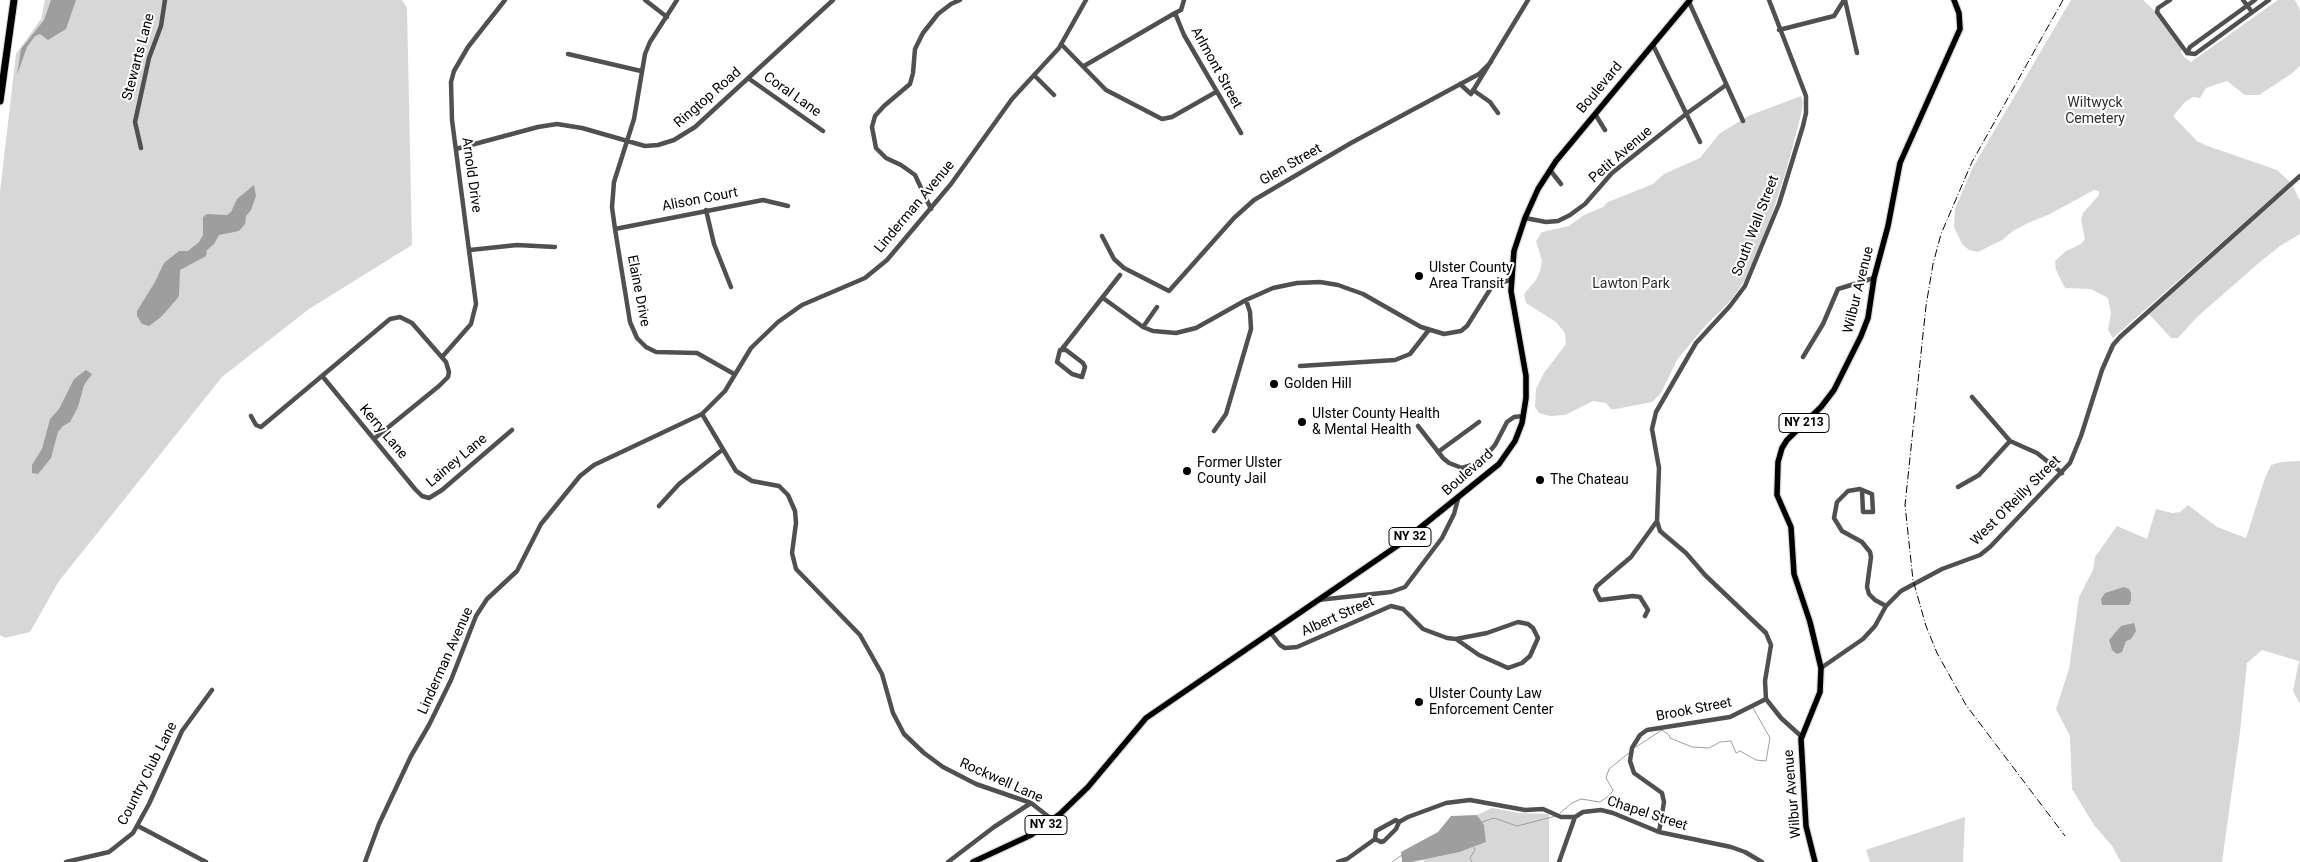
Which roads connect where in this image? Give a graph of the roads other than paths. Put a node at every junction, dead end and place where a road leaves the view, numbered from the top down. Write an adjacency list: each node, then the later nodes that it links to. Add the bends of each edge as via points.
1 (14, 0): 39 (highway)
2 (165, 0): 49 (street, Stewarts Lane, via 161,26 138,103 135,130)
3 (505, 0): 50 (street, Arnold Drive, via 468,47 454,71 450,87)
4 (645, 0): 22 (street)
5 (677, 0): 22 (street, Elaine Drive)
6 (833, 0): 33 (street, Ringtop Road)
7 (960, 0): 55 (street, via 938,14 923,33 915,49 910,84 875,116 872,127 876,148 886,158 916,175)
8 (1086, 0): 24 (street, Linderman Avenue)
9 (1184, 0): 21 (street, via 1181,10)
10 (1528, 0): 29 (street)
11 (1769, 0): 23 (street, South Wall Street)
12 (1845, 0): 23 (street, via 1834,16); 26 (street)
13 (1954, 0): 63 (main road, Wilbur Avenue / NY 213, via 1960,13 1960,29 1904,150)
14 (2170, 0): 27 (street, via 2157,12)
15 (2243, 0): 19 (street)
16 (2255, 0): 19 (street)
17 (2269, 0): 20 (street)
18 (1689, 1): 25 (main road, Boulevard / NY 32); 35 (street)
19 (2247, 6): 20 (street); 27 (street, via 2190,47)
20 (2252, 12): 27 (street, via 2195,54)
21 (1175, 13): 30 (street); 36 (street, Arlmont Street, via 1184,36)
22 (667, 16): 31 (street, Elaine Drive, via 650,42)
23 (1779, 30): 95 (street, South Wall Street, via 1806,96 1803,126 1779,204 1745,286 1696,342 1656,412 1652,429 1659,468)
24 (1061, 44): 30 (street); 32 (street, Linderman Avenue)
25 (1653, 45): 41 (main road, Boulevard / NY 32); 42 (street)
26 (1857, 53)
27 (2188, 53)
28 (568, 54): 31 (street)
29 (1491, 62): 34 (street, Glen Street, via 1479,74); 37 (street)
30 (1084, 66): 36 (street, via 1106,90 1165,120)
31 (640, 71): 47 (street, Elaine Drive, via 638,100)
32 (1034, 76): 38 (street); 55 (street, Linderman Avenue, via 1005,109)
33 (748, 78): 45 (street, Coral Lane); 47 (street, Ringtop Road, via 680,138 645,146)
34 (1460, 84): 37 (street); 59 (street, Glen Street, via 1254,200 1170,291 1124,268 1114,259)
35 (1726, 85): 42 (street, Petit Avenue); 43 (street)
36 (1216, 92): 46 (street, Arlmont Street)
37 (1472, 92): 40 (street, via 1490,102)
38 (1054, 95)
39 (0, 101)
40 (1498, 113)
41 (1595, 114): 44 (street); 51 (main road, Boulevard / NY 32)
42 (1686, 114): 48 (street); 57 (street, Petit Avenue, via 1612,173 1585,204 1570,215 1546,222)
43 (1744, 120)
44 (1605, 130)
45 (823, 131)
46 (1241, 133)
47 (628, 141): 50 (street, Ringtop Road, via 557,124); 58 (street, Elaine Drive, via 613,192)
48 (1700, 142)
49 (141, 148)
50 (456, 149): 61 (street, Arnold Drive)
51 (1550, 170): 53 (street); 57 (main road, Boulevard / NY 32)
52 (2300, 176): 89 (street, West O'Reilly Street, via 2113,344 2075,453)
53 (1561, 184)
54 (788, 206): 56 (street, Alison Court, via 763,200)
55 (931, 209): 75 (street, Linderman Avenue, via 895,252 872,273 850,286 802,305 778,322 751,348)
56 (706, 210): 58 (street, Alison Court); 65 (street, via 714,244)
57 (1525, 218): 64 (main road, Boulevard / NY 32, via 1514,251)
58 (615, 229): 75 (street, Elaine Drive, via 630,322 637,338 656,352 697,354)
59 (1102, 236)
60 (555, 247): 61 (street, via 517,245)
61 (470, 250): 72 (street, Arnold Drive, via 476,304 474,318)
62 (1120, 275): 66 (street)
63 (1874, 278): 73 (street, via 1838,289); 101 (main road, Wilbur Avenue / NY 213, via 1868,318 1840,380 1821,407 1787,440 1778,462 1778,495 1791,527 1794,574)
64 (1511, 280): 70 (street, via 1493,286 1475,316 1461,331 1444,334); 80 (main road, Boulevard / NY 32, via 1526,376)
65 (731, 287)
66 (1104, 298): 69 (street); 71 (street)
67 (1246, 300): 69 (street, via 1186,331 1164,332); 70 (street, via 1273,288 1320,282 1363,294); 84 (street, via 1250,330 1226,414)
68 (1157, 307): 69 (street)
69 (1142, 327)
70 (1428, 330): 74 (street, via 1410,354 1395,360)
71 (1062, 349): 71 (street, via 1057,362 1072,374 1082,377 1084,364)
72 (442, 357): 76 (street, via 412,324 404,318 394,318); 85 (street, via 448,366 448,377)
73 (1803, 358)
74 (1300, 366)
75 (734, 374): 78 (street, Linderman Avenue, via 721,396)
76 (323, 376): 79 (street, via 261,427); 85 (street, Kerry Lane)
77 (1972, 397): 86 (street)
78 (705, 413): 87 (street, Rockwell Lane); 114 (street, Linderman Avenue, via 588,468 541,524 517,571 487,599 476,616 452,680 410,756)
79 (251, 416)
80 (1523, 416): 88 (street, via 1507,422 1495,445 1475,464 1462,468 1455,466); 93 (main road, Boulevard / NY 32, via 1508,454)
81 (1479, 422): 88 (street)
82 (1418, 426): 88 (street)
83 (512, 430): 91 (street, Lainey Lane, via 434,496 422,496)
84 (1214, 431)
85 (375, 438): 91 (street, Kerry Lane)
86 (2010, 441): 89 (street, via 2037,453); 90 (street, via 1979,475)
87 (722, 450): 94 (street, via 679,484); 105 (street, Rockwell Lane, via 740,475 752,481 779,486 788,495 795,511 792,553 796,570 860,636 882,674 893,713 904,734 924,753 976,784)
88 (1438, 452)
89 (2062, 473): 97 (street, West O'Reilly Street, via 1983,553 1942,569 1909,587)
90 (1958, 486)
91 (415, 489)
92 (1862, 490): 92 (street, via 1872,494 1873,512 1863,512); 97 (street, via 1848,490 1842,495 1834,510 1834,518 1842,531 1862,542 1870,552 1869,594)
93 (1458, 499): 96 (main road, Boulevard / NY 32, via 1400,544); 96 (street, via 1442,538 1405,587 1391,592)
94 (659, 506)
95 (1657, 521): 98 (street, via 1631,557 1595,590 1600,600 1640,597 1648,610); 103 (street, via 1663,535 1686,553 1766,633 1771,645 1765,681)
96 (1317, 600): 99 (main road, Boulevard / NY 32)
97 (1886, 606): 101 (street, West O'Reilly Street, via 1863,639)
98 (1645, 616)
99 (1270, 632): 100 (street, Albert Street, via 1285,648 1297,648 1391,606 1403,608 1423,629); 107 (main road, Boulevard / NY 32, via 1146,718)
100 (1456, 639): 100 (street, via 1479,655 1508,668 1530,656 1538,638 1533,628 1524,622)
101 (1821, 668): 104 (main road, Wilbur Avenue / NY 213, via 1820,692)
102 (212, 690): 109 (street, Country Club Lane, via 182,731)
103 (1766, 699): 104 (street); 110 (street, Brook Street, via 1730,716 1647,730 1640,735 1632,748 1630,761 1634,773 1662,792 1664,802)
104 (1802, 738): 120 (main road, Wilbur Avenue / NY 213, via 1806,826)
105 (1031, 803): 107 (street, Rockwell Lane); 115 (street)
106 (1575, 817): 108 (street, Chapel Street, via 1461,800); 110 (street, Chapel Street, via 1583,812 1613,812); 118 (street)
107 (1053, 820): 116 (main road, NY 32)
108 (1399, 822): 111 (street, Chapel Street, via 1384,841); 111 (street, via 1396,820 1376,831)
109 (138, 826): 112 (street, Country Club Lane, via 110,852); 113 (street)
110 (1658, 832): 119 (street, Chapel Street, via 1731,847)
111 (1375, 839): 117 (street, Chapel Street)
112 (66, 862)
113 (206, 862)
114 (365, 862)
115 (948, 862)
116 (973, 862)
117 (1338, 862)
118 (1559, 862)
119 (1762, 862)
120 (1815, 862)

